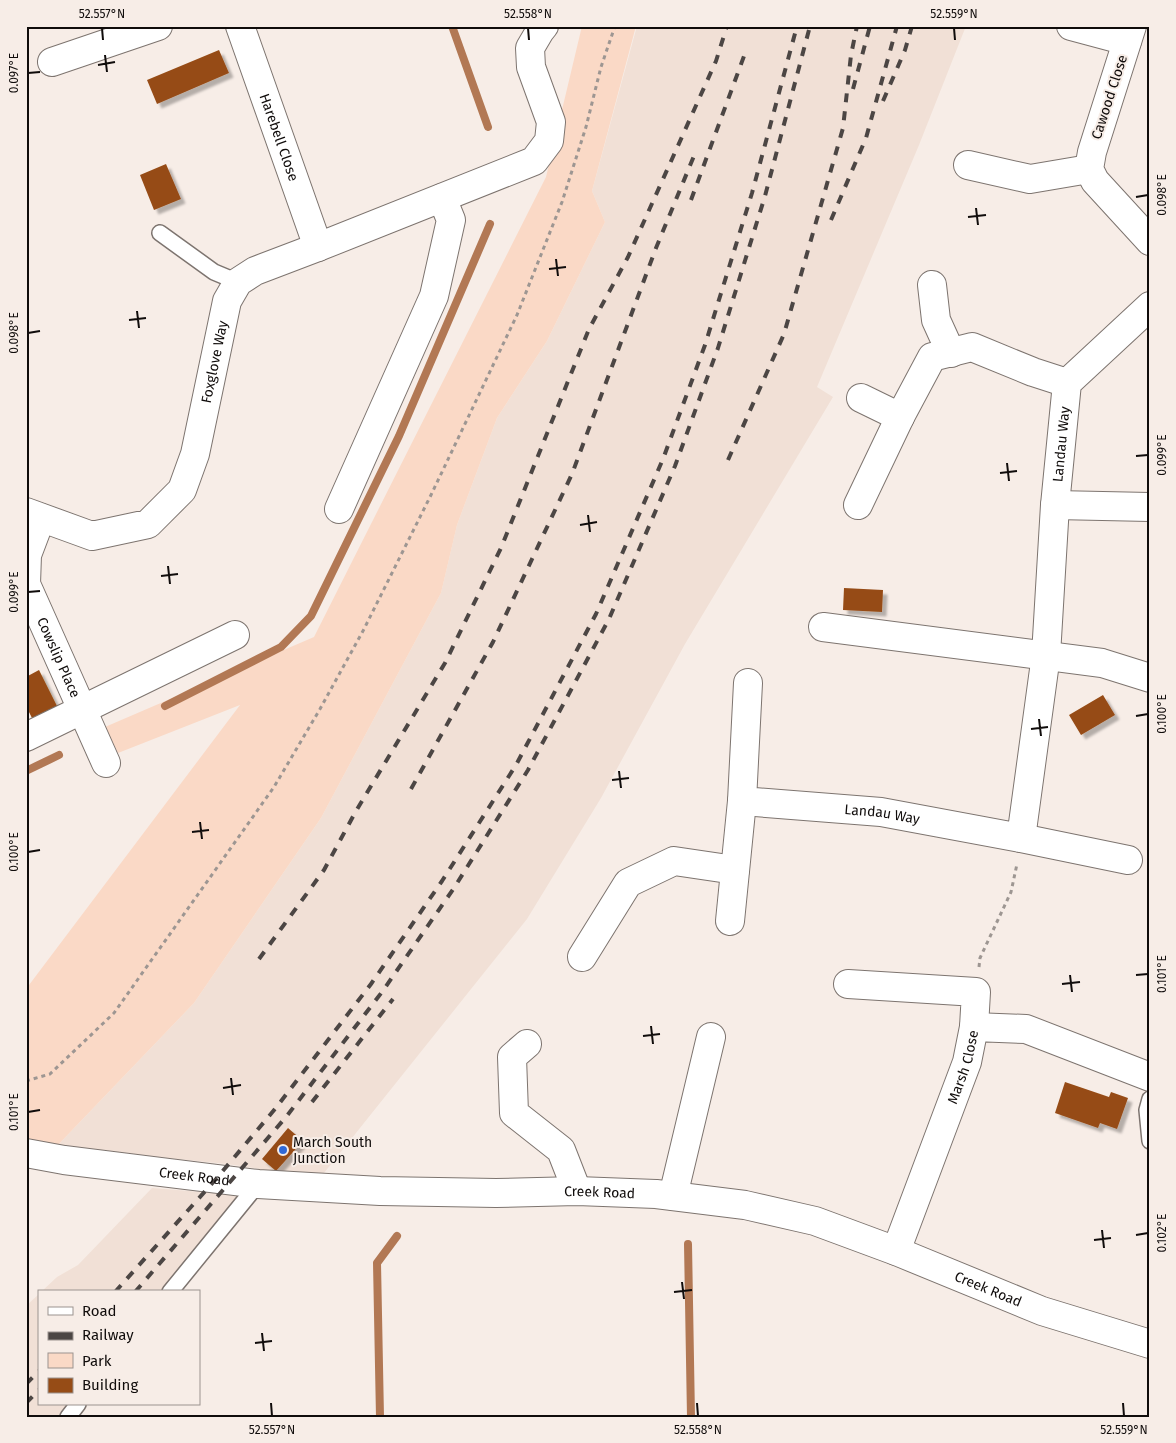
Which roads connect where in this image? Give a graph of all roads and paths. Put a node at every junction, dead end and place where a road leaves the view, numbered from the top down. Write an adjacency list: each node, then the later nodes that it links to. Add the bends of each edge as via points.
1 (158, 26): 7 (street)
2 (240, 26): 13 (street, Harebell Close)
3 (544, 26): 10 (street, via 530,48 531,67 551,122 549,141 534,161)
4 (615, 26): 46 (path, via 562,202 517,315 351,653 274,787 114,1014 50,1074)
5 (1071, 26): 6 (street)
6 (1130, 34): 9 (street, Cawood Close)
7 (52, 62)
8 (968, 165): 9 (street, via 1030,178)
9 (1089, 169): 12 (street, via 1095,181)
10 (442, 198): 13 (street); 24 (street, via 451,220 434,296)
11 (160, 233): 14 (lane, via 214,272)
12 (1150, 241)
13 (318, 247): 14 (street, via 254,271)
14 (238, 282): 25 (street, Foxglove Way, via 227,301 195,454 182,490 148,524 92,536)
15 (932, 284): 17 (street, via 936,320)
16 (1150, 306): 18 (street)
17 (951, 353): 18 (street, via 972,347); 20 (street, via 932,357)
18 (1067, 383): 22 (street, Landau Way)
19 (861, 398): 20 (street)
20 (900, 417): 21 (street)
21 (858, 505)
22 (1055, 505): 23 (street); 28 (street, Landau Way)
23 (1150, 507)
24 (339, 510)
25 (34, 515): 31 (street, Cowslip Place, via 26,584)
26 (822, 627): 28 (street)
27 (235, 635): 31 (street, Cowslip Place)
28 (1046, 655): 29 (street, via 1102,663); 35 (street, Landau Way)
29 (1150, 678)
30 (748, 683): 34 (street)
31 (83, 710): 32 (street, Cowslip Place); 33 (street)
32 (26, 737)
33 (106, 763)
34 (742, 800): 35 (street, Landau Way, via 881,812); 37 (street)
35 (1021, 838): 36 (street, Landau Way); 41 (path, via 1012,892 980,958)
36 (1128, 860)
37 (735, 870): 38 (street); 39 (street, via 674,861 628,883)
38 (730, 921)
39 (582, 957)
40 (848, 984): 41 (street)
41 (976, 992): 42 (street)
42 (974, 1027): 45 (street, Marsh Close, via 1026,1029); 53 (street, Marsh Close, via 967,1062)
43 (711, 1037): 52 (street)
44 (527, 1044): 51 (street, via 512,1057 514,1113 560,1150)
45 (1150, 1077)
46 (26, 1081)
47 (1150, 1099): 48 (lane, via 1147,1110)
48 (1150, 1141)
49 (26, 1153): 50 (street, Creek Road)
50 (258, 1184): 51 (street, Creek Road, via 390,1191); 54 (lane)
51 (578, 1191): 52 (street, Creek Road)
52 (673, 1196): 53 (street, Creek Road, via 745,1205 815,1221)
53 (896, 1251): 55 (street, Creek Road, via 1042,1312)
54 (172, 1290)
55 (1150, 1344)
56 (76, 1406): 57 (lane)
57 (68, 1417)

